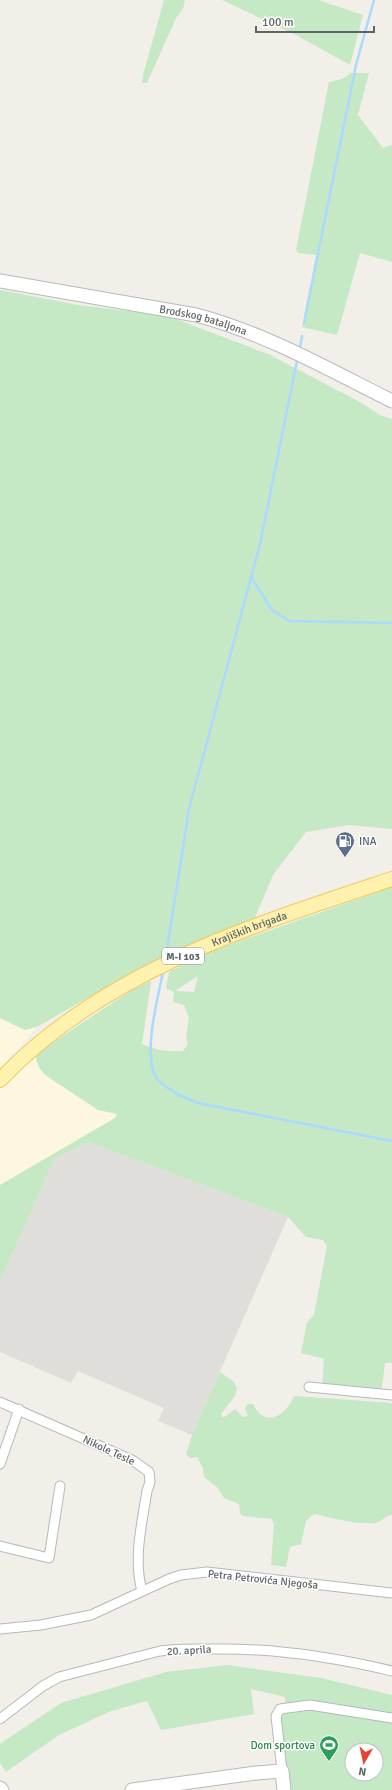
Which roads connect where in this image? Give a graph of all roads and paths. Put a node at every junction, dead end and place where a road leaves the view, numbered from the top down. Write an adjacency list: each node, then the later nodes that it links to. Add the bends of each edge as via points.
1 (0, 281): 2 (street, Brodskog bataljona, via 218,321 262,336)
2 (392, 401)
3 (392, 879): 4 (main road, Krajiških brigada / M-I 103, via 294,912 150,971 98,1001 48,1035)
4 (0, 1080)
5 (309, 1388): 6 (street)
6 (392, 1395)
7 (0, 1402): 8 (street, Nikole Tesle)
8 (19, 1409): 9 (street); 12 (street, Nikole Tesle, via 132,1460 149,1472 150,1482 138,1553)
9 (0, 1464)
10 (60, 1486): 11 (street, via 49,1558)
11 (0, 1546)
12 (142, 1591): 13 (street, Petra Petrovića Njegoša, via 181,1575 207,1572); 14 (street, Petra Petrovića Njegoša, via 91,1615 41,1625)
13 (392, 1593)
14 (0, 1629)
15 (392, 1671): 17 (street, 20. aprila, via 302,1653 257,1649 175,1649 59,1677 43,1686)
16 (392, 1718): 18 (street, via 310,1705 280,1709 276,1716)
17 (0, 1720)
18 (282, 1771): 19 (street); 20 (street)
19 (132, 1790)
20 (284, 1790)

